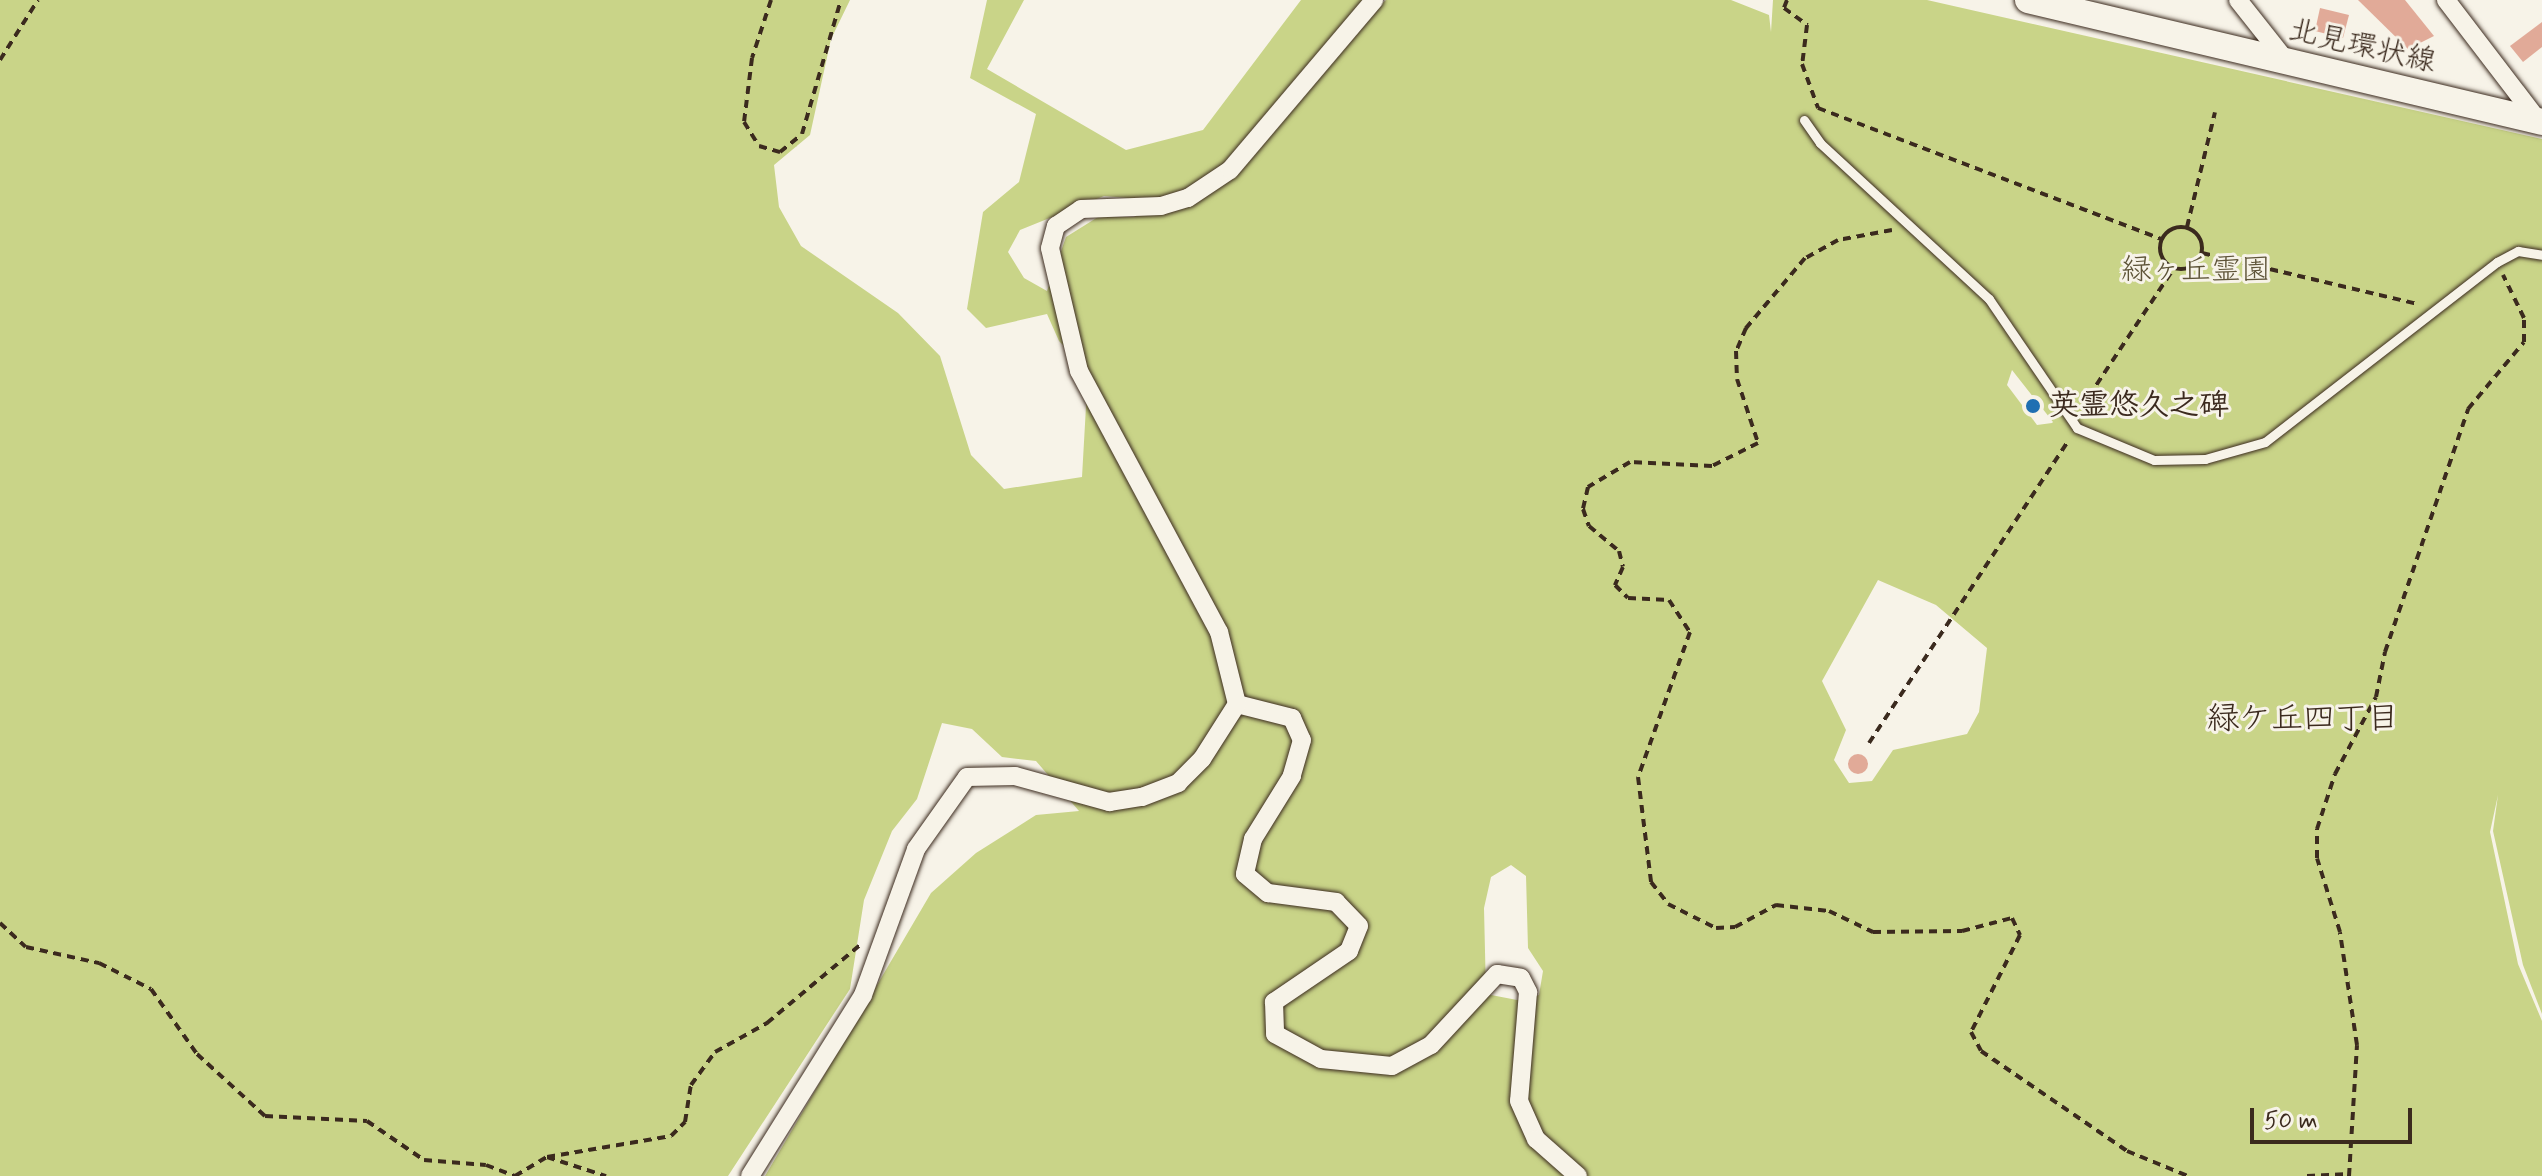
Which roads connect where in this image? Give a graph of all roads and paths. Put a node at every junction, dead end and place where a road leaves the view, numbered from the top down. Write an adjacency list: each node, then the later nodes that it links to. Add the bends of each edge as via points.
1 (38, 0): 10 (path)
2 (771, 0): 3 (path, via 752,58 744,122 759,146 780,152 802,134)
3 (841, 0)
4 (1374, 0): 26 (street, via 1230,170 1188,198 1161,206 1081,209 1056,226 1050,248 1079,371 1219,632)
5 (1787, 0): 12 (path, via 1784,8 1807,25 1804,73)
6 (2029, 0): 9 (main road, 北見環状線)
7 (2238, 0): 11 (street)
8 (2446, 0): 14 (street)
9 (2086, 6): 11 (main road, 北見環状線)
10 (0, 60)
11 (2288, 63): 14 (main road, 北見環状線)
12 (1818, 108): 15 (path); 18 (path)
13 (2215, 112): 17 (path)
14 (2540, 119)
15 (1804, 120): 16 (lane)
16 (1910, 227): 24 (lane, via 1989,299); 35 (path, via 1838,240 1805,258 1746,328 1736,351 1737,379 1758,443 1712,466 1630,462 1588,487 1583,509 1589,526 1619,551 1623,567 1615,585 1628,598 1669,600 1690,632 1638,777 1651,882 1668,904 1716,928 1735,927 1776,905 1829,911 1873,932 1962,931 2012,918 2020,935 1971,1032 1981,1051 2127,1151)
17 (2187, 227): 18 (path); 19 (path, via 2200,238)
18 (2161, 239): 22 (path, via 2162,258)
19 (2202, 253): 22 (path, via 2191,267); 23 (path)
20 (2542, 255): 21 (lane, via 2518,251)
21 (2497, 262): 23 (lane); 31 (path, via 2524,318 2524,342 2468,409 2385,652 2376,697 2335,774 2317,829 2357,1045)
22 (2174, 268): 24 (path, via 2098,390)
23 (2439, 310): 25 (lane, via 2286,428 2234,453 2154,460)
24 (2071, 419): 25 (lane)
25 (2077, 428): 27 (path)
26 (1237, 704): 29 (street, via 1202,759 1178,783 1142,797 1109,802 1015,776 967,777 916,849); 34 (street, via 1292,718 1302,740 1292,776 1253,839 1245,874 1268,893 1336,902 1359,926 1349,951 1274,1002 1275,1034 1321,1059 1392,1066 1431,1045 1497,974 1521,978 1528,992 1519,1101 1536,1139)
27 (1869, 743)
28 (0, 923): 30 (path, via 26,947 99,963 151,989 197,1054 265,1116 367,1121 424,1160 486,1165 515,1176)
29 (882, 945): 30 (path, via 843,954 767,1023 715,1052 691,1085 685,1122 671,1136); 33 (street, via 863,995)
30 (547, 1157): 32 (path)
31 (2349, 1175): 36 (path)
32 (606, 1176)
33 (750, 1176)
34 (1578, 1176)
35 (2188, 1176)
36 (2307, 1176)

